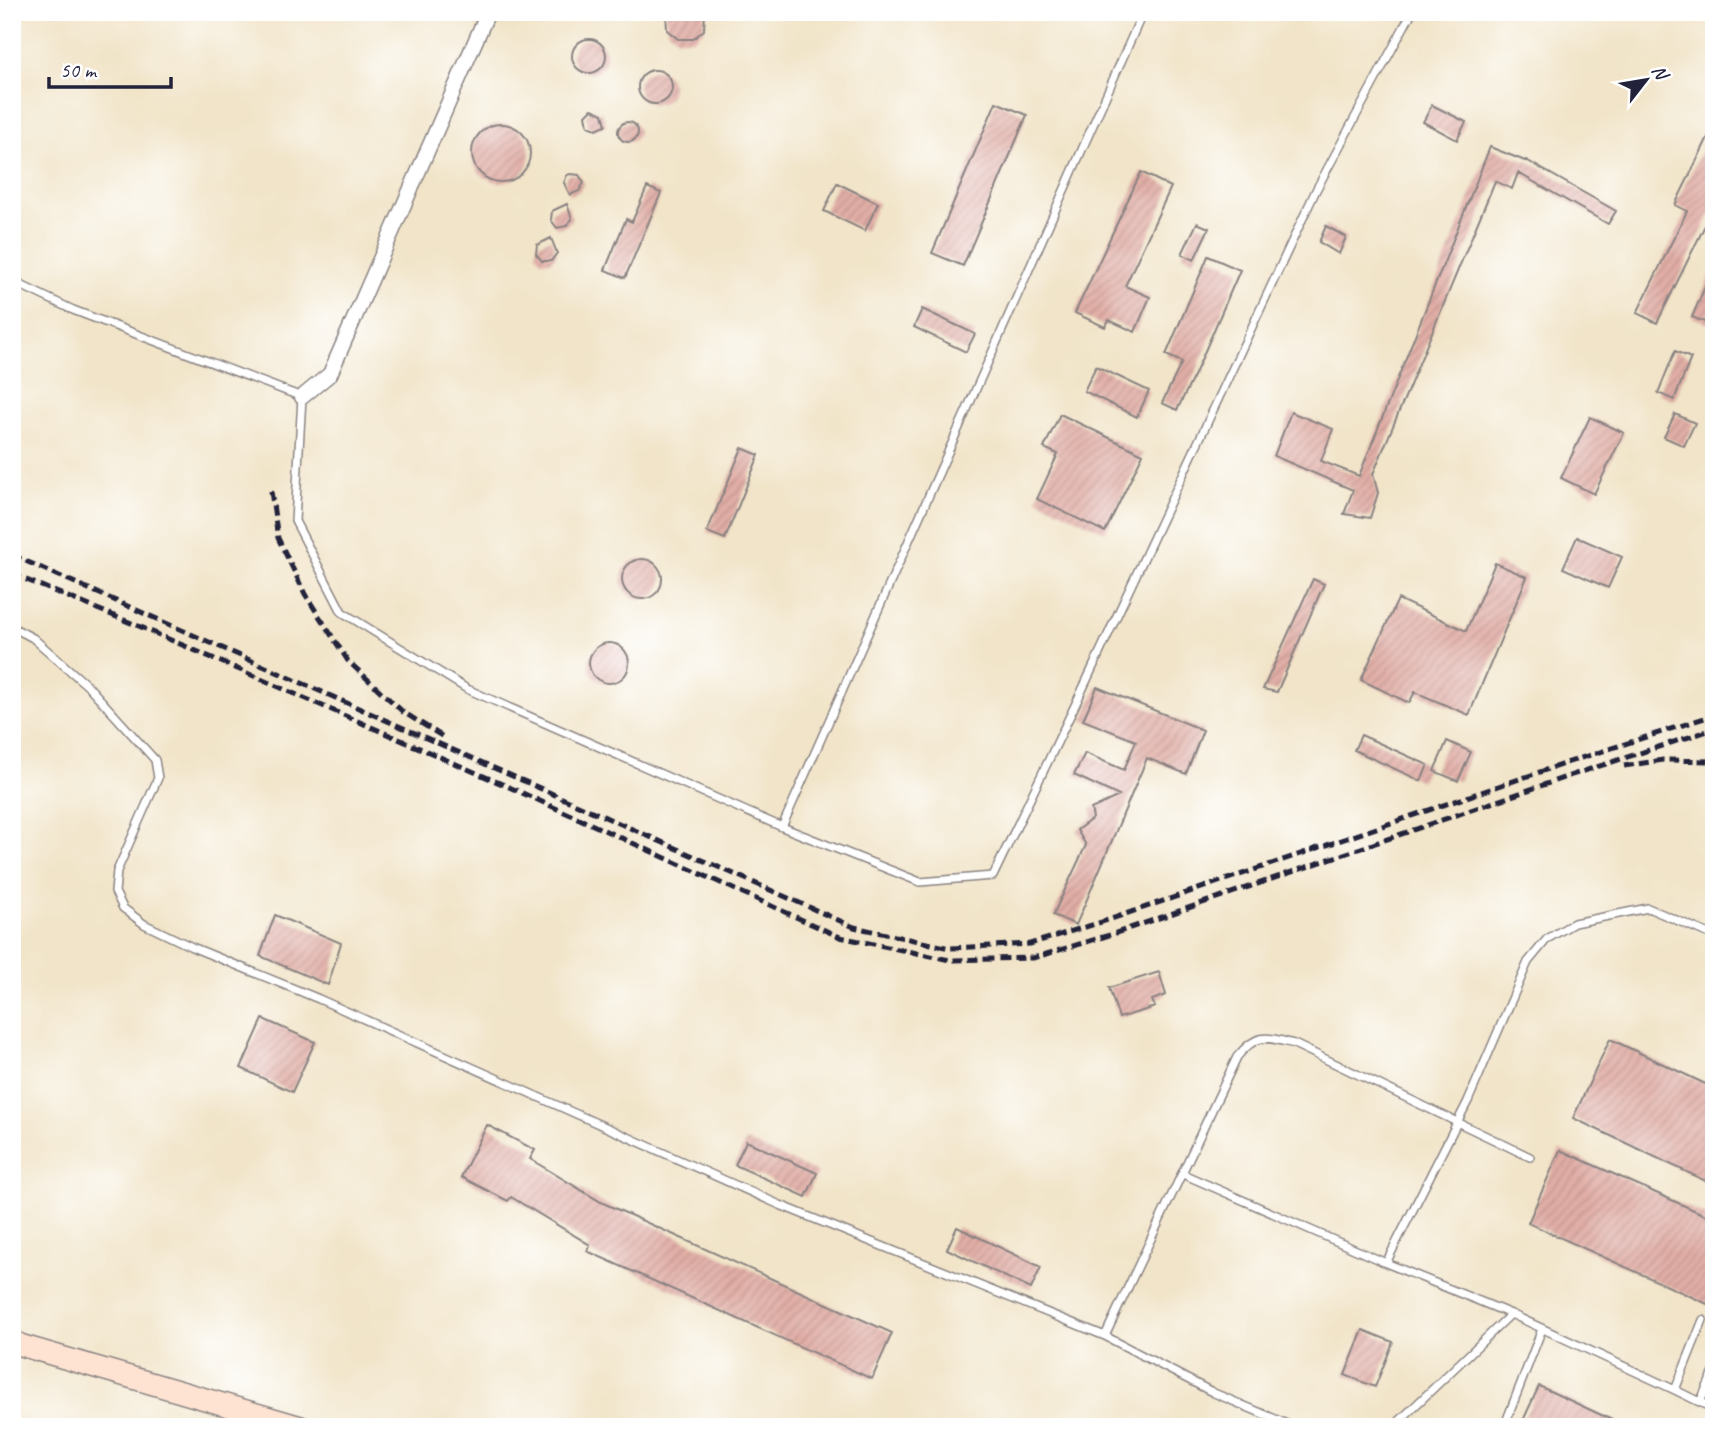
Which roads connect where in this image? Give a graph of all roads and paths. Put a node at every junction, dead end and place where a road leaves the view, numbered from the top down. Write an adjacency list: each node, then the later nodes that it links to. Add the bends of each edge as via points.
1 (488, 12): 5 (street, via 330,374)
2 (1143, 12): 7 (lane)
3 (1412, 12): 7 (lane, via 1316,190 993,876 920,882)
4 (12, 281): 5 (lane, via 73,310)
5 (302, 397): 7 (lane, via 295,521 342,612 467,689)
6 (12, 627): 16 (lane, via 33,638 90,688 155,760 158,778 117,871 115,892 123,908 144,924 780,1205)
7 (782, 827)
8 (1714, 936): 9 (lane, via 1648,908 1574,923 1547,939 1528,962)
9 (1458, 1121): 10 (lane); 11 (lane, via 1294,1044 1265,1037 1247,1044 1237,1056); 12 (lane)
10 (1530, 1157)
11 (1183, 1174): 12 (lane); 16 (lane)
12 (1386, 1263): 13 (lane)
13 (1511, 1314): 15 (lane); 24 (lane)
14 (1703, 1320): 19 (lane)
15 (1542, 1329): 19 (lane); 25 (lane)
16 (1105, 1336): 23 (lane, via 1214,1394)
17 (12, 1340): 22 (street)
18 (1714, 1372): 20 (lane)
19 (1675, 1390): 20 (lane)
20 (1700, 1402): 21 (lane)
21 (1714, 1409)
22 (301, 1427)
23 (1294, 1427)
24 (1393, 1427)
25 (1504, 1427)

